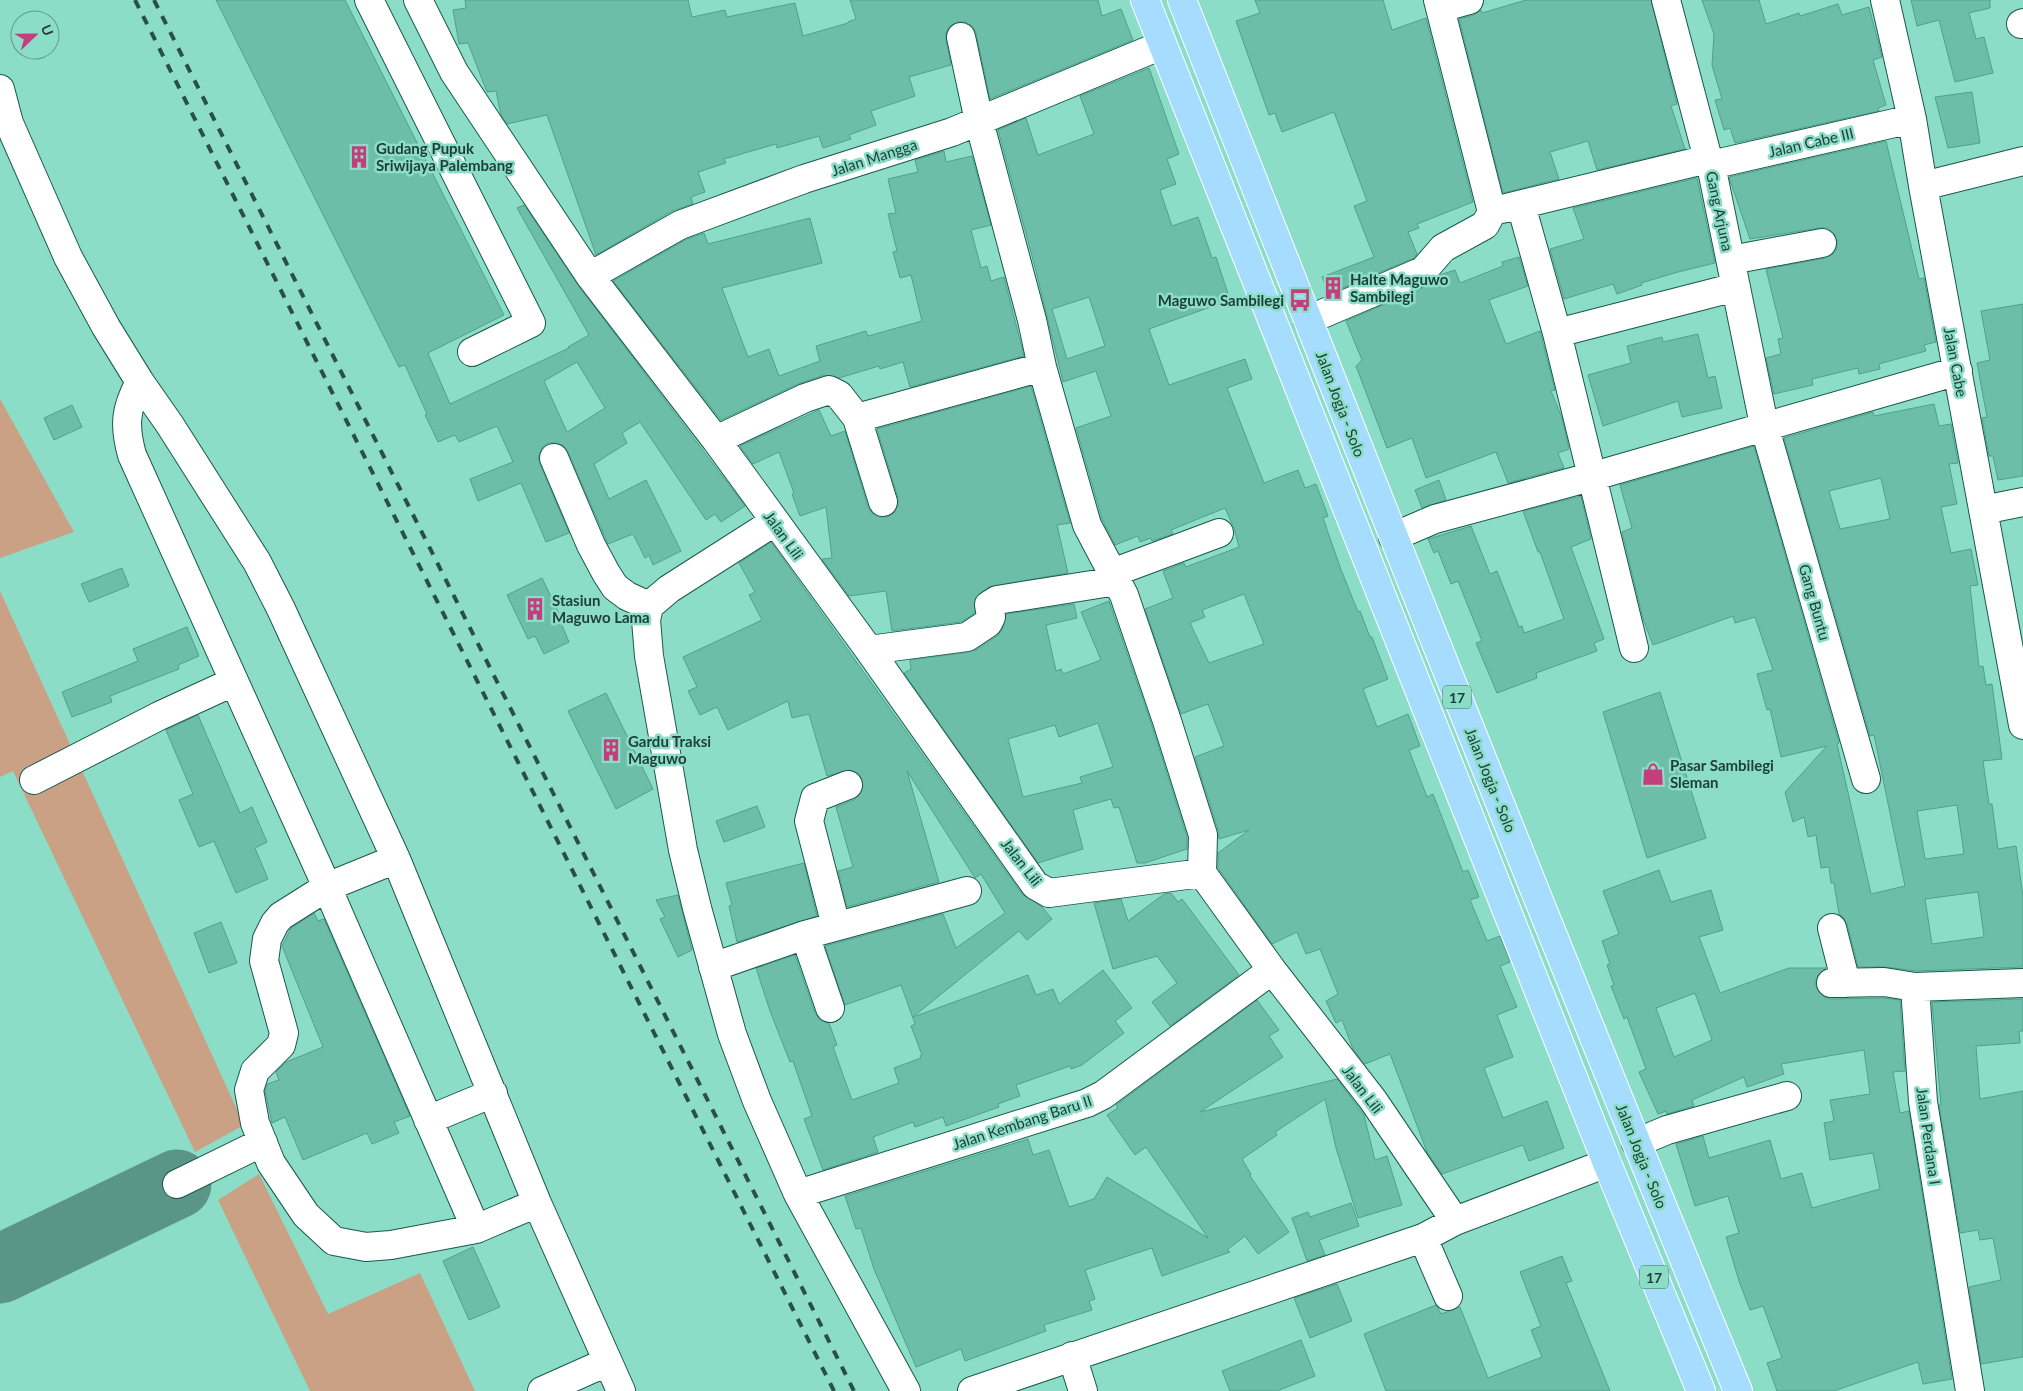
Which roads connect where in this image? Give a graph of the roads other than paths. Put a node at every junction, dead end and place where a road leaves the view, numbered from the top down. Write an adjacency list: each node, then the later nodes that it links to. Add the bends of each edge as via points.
1 (369, 0): 25 (street, via 531,323)
2 (418, 0): 21 (street, Jalan Lili, via 454,72)
3 (1145, 0): 10 (highway, 17)
4 (1182, 0): 23 (highway, Jalan Jogja - Solo / 17)
5 (1469, 0): 8 (street)
6 (1666, 0): 14 (street, Gang Arjuna)
7 (1885, 0): 12 (street, Jalan Cabe)
8 (1439, 4): 18 (street)
9 (961, 36): 13 (street)
10 (1162, 45): 13 (street, Jalan Mangga); 66 (highway, 17)
11 (0, 89): 28 (street, via 9,123 68,257)
12 (1912, 119): 14 (street, Jalan Cabe III); 16 (street, Jalan Cabe)
13 (979, 121): 21 (street, Jalan Mangga, via 804,179 680,225); 26 (street)
14 (1709, 162): 17 (street, Jalan Cabe III); 20 (street, Gang Arjuna)
15 (2023, 162): 16 (street)
16 (1923, 186): 27 (street, Jalan Cabe)
17 (1521, 205): 18 (street, Jalan Cabe III); 24 (street)
18 (1492, 212): 23 (street, via 1485,225 1443,248 1423,271)
19 (1822, 243): 20 (street)
20 (1731, 260): 22 (street, Gang Arjuna)
21 (590, 276): 31 (street, Jalan Lili)
22 (1736, 287): 24 (street); 30 (street, Gang Arjuna)
23 (1308, 320): 39 (highway, Jalan Jogja - Solo / 17)
24 (1558, 333): 33 (street)
25 (472, 352)
26 (1042, 367): 29 (street); 40 (street, via 1087,525)
27 (1958, 371): 30 (street); 36 (street, Jalan Cabe)
28 (140, 382): 44 (street, via 130,400 127,416 127,437 132,455); 49 (street, via 257,562)
29 (857, 418): 31 (street, via 839,394 829,390); 34 (street)
30 (1764, 425): 33 (street); 46 (street, Gang Buntu)
31 (716, 440): 37 (street, Jalan Lili)
32 (554, 458): 41 (street, via 606,573 615,587)
33 (1594, 476): 39 (street, via 1435,519); 42 (street)
34 (883, 502)
35 (2023, 502): 36 (street)
36 (1983, 510): 45 (street, Jalan Cabe)
37 (774, 522): 41 (street, via 668,589); 43 (street, Jalan Lili)
38 (1219, 533): 40 (street)
39 (1393, 537): 65 (highway, Jalan Jogja - Solo / 17)
40 (1114, 577): 43 (street, via 997,600 989,605 991,617 988,623 967,638); 50 (street, via 1124,595 1203,835)
41 (648, 606): 56 (street, via 648,646 683,850)
42 (1634, 648)
43 (869, 650): 50 (street, Jalan Lili, via 1035,885 1049,893)
44 (233, 682): 47 (street); 51 (street)
45 (2023, 723)
46 (1866, 779)
47 (34, 780)
48 (848, 784): 53 (street, via 815,798 809,821)
49 (396, 859): 51 (street); 61 (street)
50 (1202, 873): 57 (street, Jalan Lili)
51 (327, 887): 63 (street); 64 (street, via 281,916 267,939 264,961 284,1033 280,1045 255,1071 249,1090)
52 (967, 891): 53 (street)
53 (836, 926): 55 (street)
54 (1832, 928): 59 (street, via 1839,983 1884,982)
55 (805, 935): 56 (street); 60 (street)
56 (713, 967): 68 (street, via 732,1034 757,1101)
57 (1272, 970): 68 (street, Jalan Kembang Baru II, via 1103,1095 1087,1103); 70 (street, Jalan Lili, via 1372,1100)
58 (2023, 983): 59 (street)
59 (1915, 987): 83 (street, Jalan Perdana I, via 1923,1102)
60 (830, 1008)
61 (493, 1093): 63 (street); 69 (street)
62 (1787, 1096): 65 (street, via 1667,1130)
63 (428, 1120): 71 (street)
64 (263, 1142): 67 (street); 71 (street, via 271,1163 306,1215 334,1241 366,1247 391,1245)
65 (1636, 1143): 82 (highway, Jalan Jogja - Solo / 17)
66 (1607, 1163): 70 (street); 81 (highway, 17)
67 (177, 1184)
68 (798, 1194): 78 (street)
69 (537, 1203): 71 (street); 75 (street)
70 (1455, 1221): 72 (street)
71 (476, 1229)
72 (1423, 1238): 73 (street); 74 (street)
73 (1448, 1296)
74 (1072, 1356): 79 (street); 80 (street)
75 (607, 1362): 76 (street); 77 (street)
76 (542, 1391)
77 (621, 1391)
78 (906, 1391)
79 (972, 1391)
80 (1084, 1391)
81 (1701, 1391)
82 (1738, 1391)
83 (1970, 1391)

